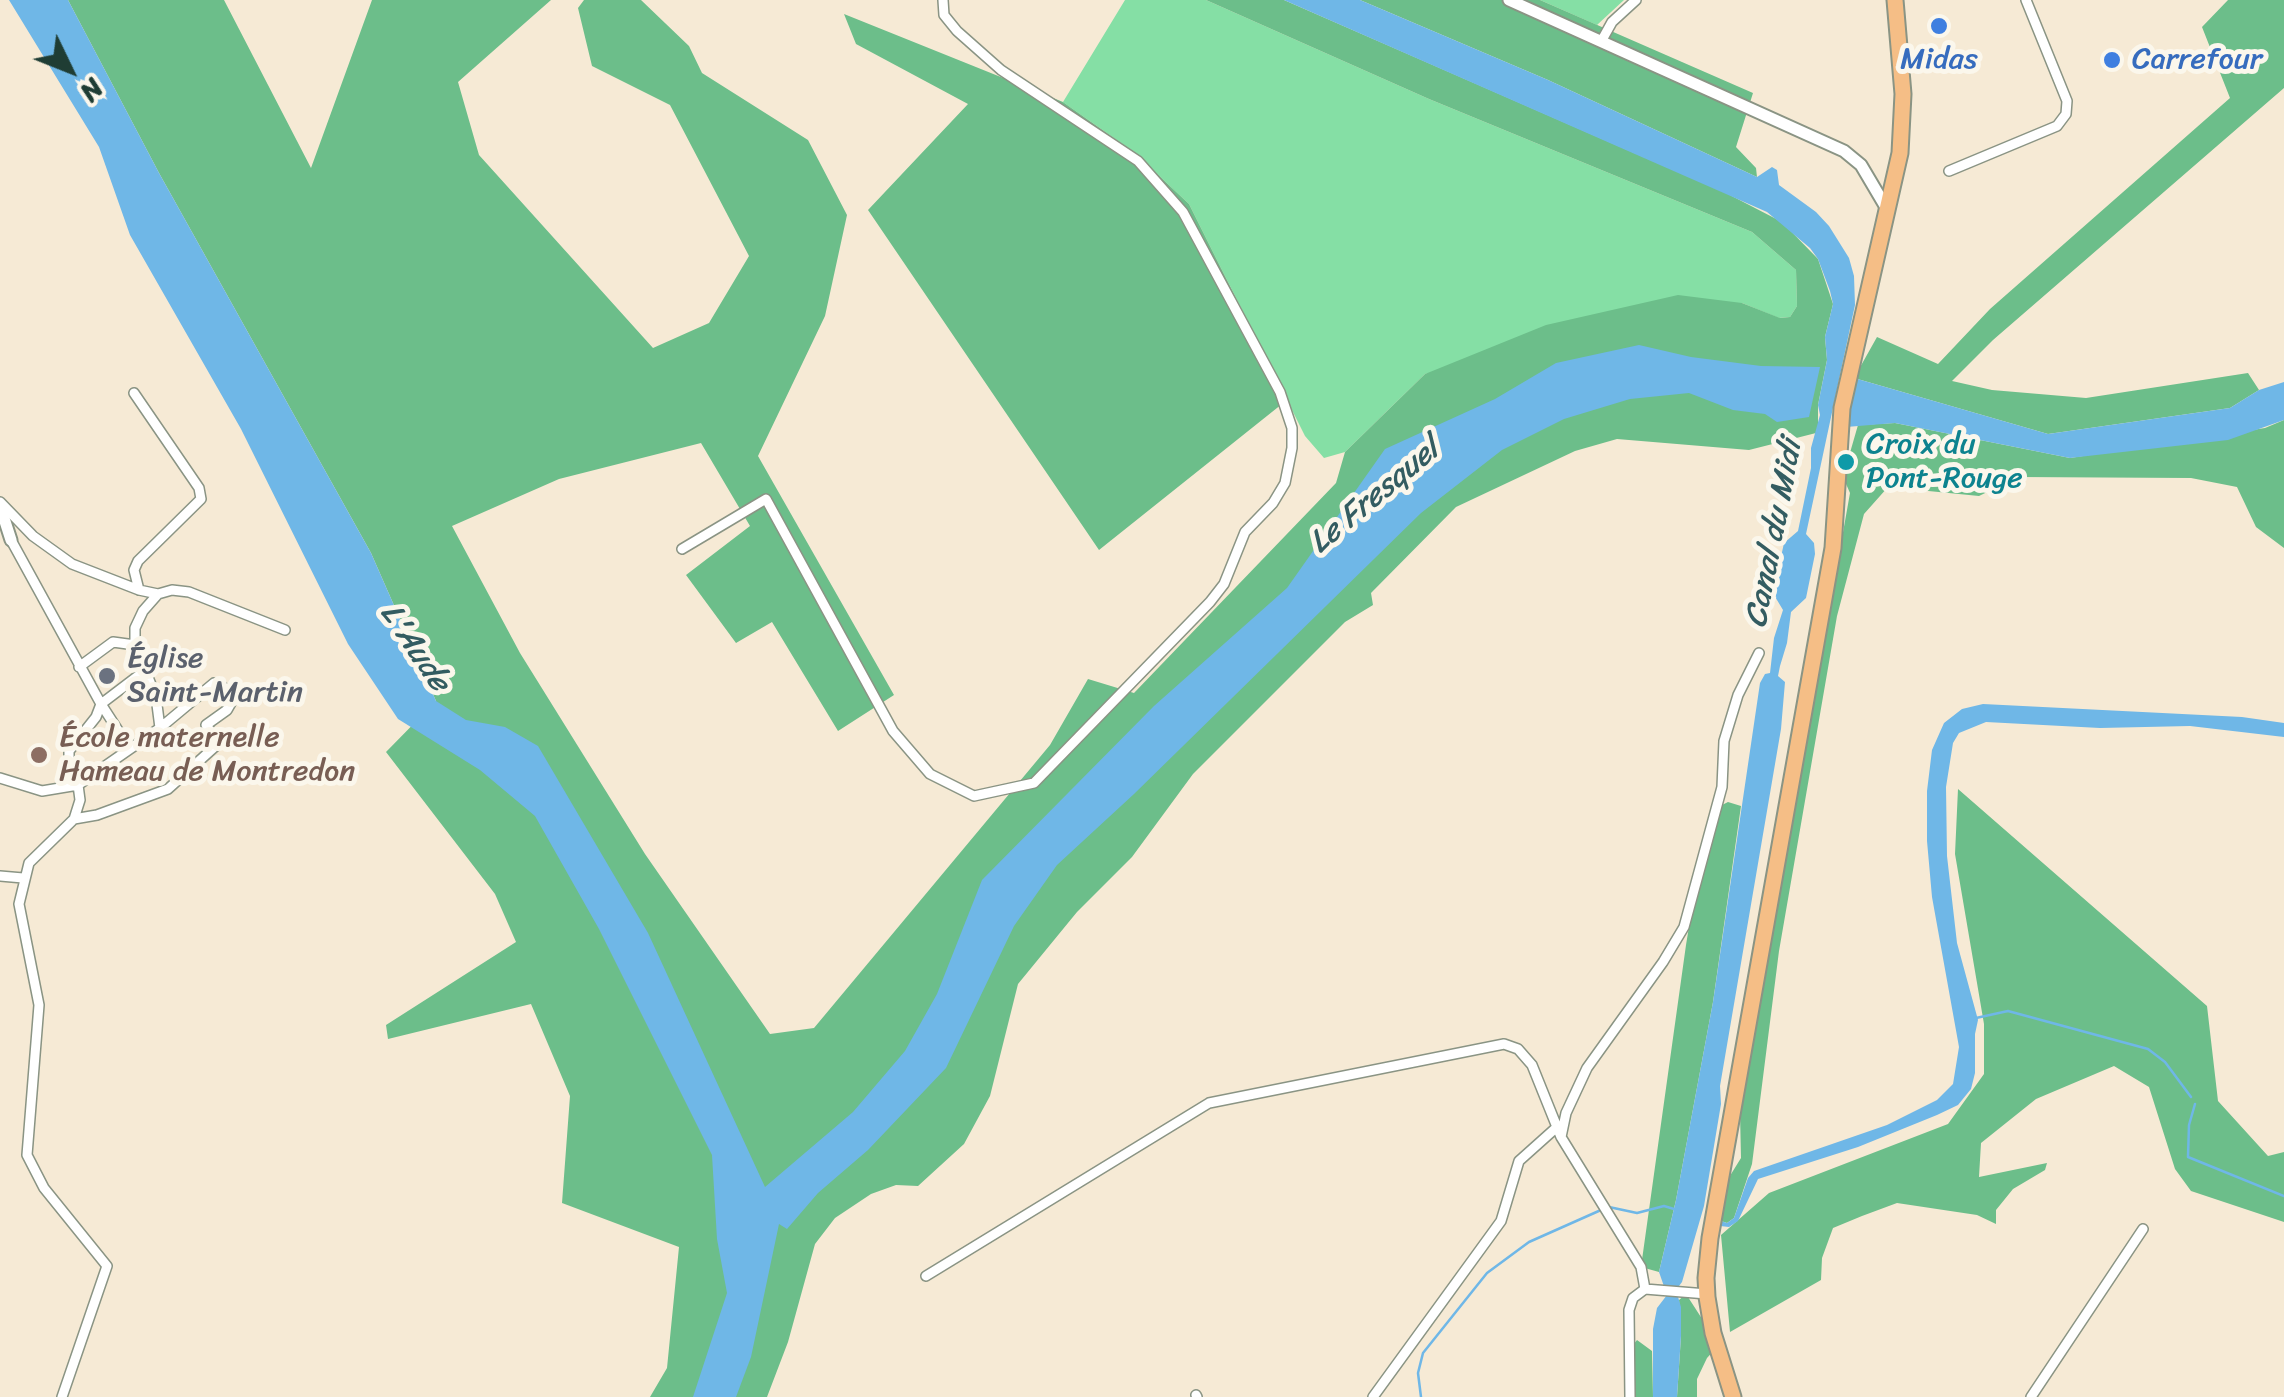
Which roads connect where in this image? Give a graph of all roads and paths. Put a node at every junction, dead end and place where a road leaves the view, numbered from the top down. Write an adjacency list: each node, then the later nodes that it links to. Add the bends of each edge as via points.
1 (943, 0): 13 (street, via 957,31 1001,70 1138,161 1183,212 1280,392 1292,428 1285,483 1245,532 1210,602 1034,783 974,796 930,774 892,731 766,500)
2 (1509, 0): 6 (street)
3 (1636, 0): 6 (street)
4 (1895, 0): 8 (main road, via 1902,94)
5 (2026, 0): 7 (street, via 2066,114 2057,126)
6 (1602, 40): 8 (street, via 1844,151 1861,165)
7 (1948, 170)
8 (1888, 213): 33 (main road, via 1839,427 1833,548 1710,1238)
9 (134, 393): 14 (street, via 202,499 138,561)
10 (0, 504): 12 (street); 14 (street, via 54,554)
11 (0, 526): 12 (street)
12 (6, 543): 19 (street)
13 (682, 550)
14 (138, 590): 15 (street)
15 (158, 594): 16 (street, via 189,592); 17 (street, via 143,610)
16 (285, 630)
17 (135, 645): 19 (street, via 113,642); 20 (street)
18 (1760, 652): 29 (street, via 1724,741 1722,786 1684,927 1587,1068)
19 (78, 668): 21 (street)
20 (147, 669): 21 (street); 22 (street)
21 (102, 704): 23 (street); 25 (street, via 69,751)
22 (160, 728): 23 (street); 26 (street, via 214,684 230,694 227,710 206,724 219,742 168,789)
23 (130, 749): 25 (street)
24 (0, 778): 25 (street, via 42,791)
25 (78, 785): 26 (street)
26 (74, 818): 28 (street, via 43,846)
27 (0, 876): 28 (street)
28 (23, 878): 34 (street, via 21,928 39,1004 28,1154 44,1188 107,1266)
29 (1559, 1132): 31 (street, via 1532,1065 1518,1048 1504,1044 1209,1103); 32 (street, via 1641,1267); 35 (street, via 1519,1160 1502,1221)
30 (2143, 1229): 38 (street)
31 (926, 1276)
32 (1645, 1288): 33 (street); 36 (street, via 1629,1310)
33 (1707, 1294): 37 (main road)
34 (62, 1397)
35 (1373, 1397)
36 (1630, 1397)
37 (1733, 1397)
38 (2031, 1397)

